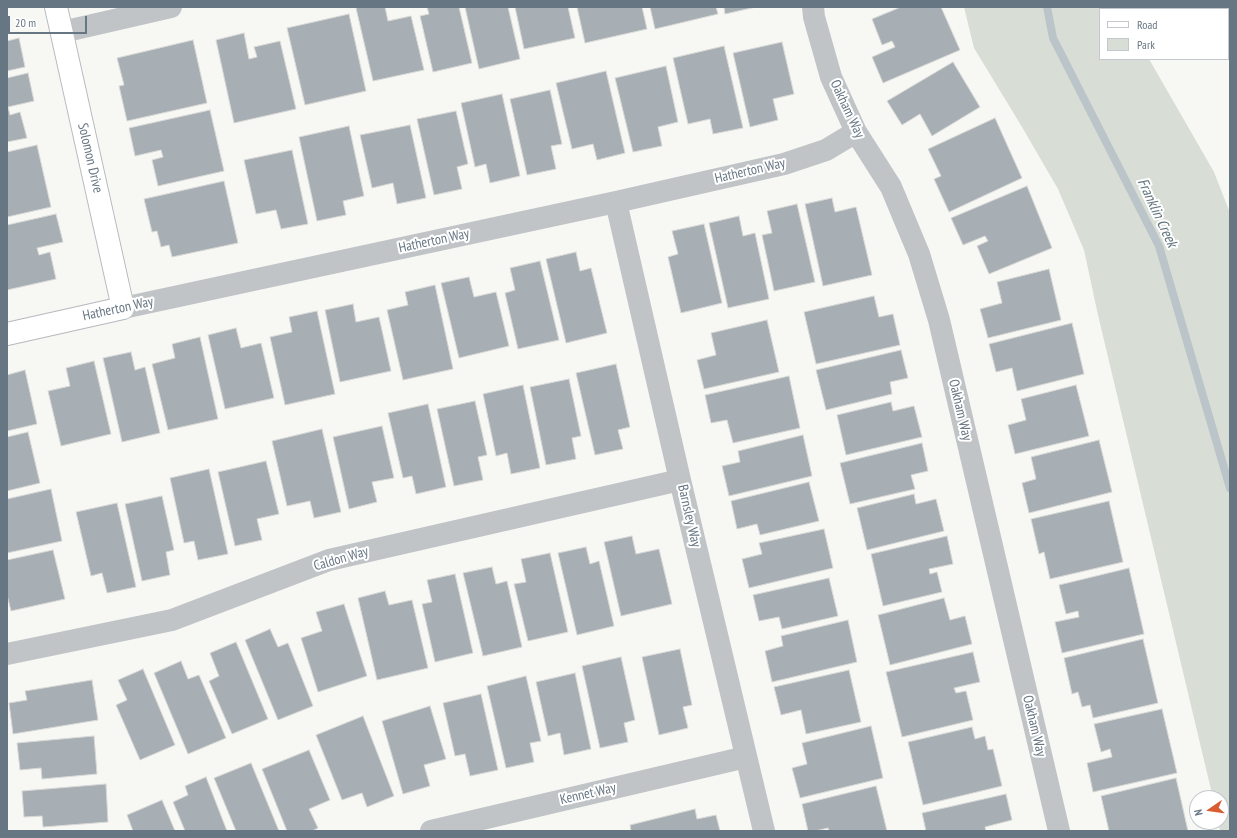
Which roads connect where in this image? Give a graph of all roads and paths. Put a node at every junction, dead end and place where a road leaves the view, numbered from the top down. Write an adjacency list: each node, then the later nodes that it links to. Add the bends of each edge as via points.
1 (56, 7): 4 (street, Solomon Drive)
2 (171, 7): 4 (street)
3 (812, 7): 5 (street, Oakham Way, via 831,77)
4 (62, 32): 7 (street, Solomon Drive)
5 (856, 132): 6 (street, Hatherton Way, via 826,150 784,164); 14 (street, Oakham Way, via 891,187 920,254 939,320)
6 (616, 202): 7 (street, Hatherton Way); 9 (street, Barnsley Way)
7 (123, 308): 8 (street, Hatherton Way)
8 (7, 334)
9 (680, 480): 10 (street, Caldon Way, via 329,560 172,620); 11 (street, Barnsley Way)
10 (7, 654)
11 (746, 757): 12 (street, Kennet Way); 13 (street, Barnsley Way)
12 (431, 831)
13 (764, 831)
14 (1059, 831)

